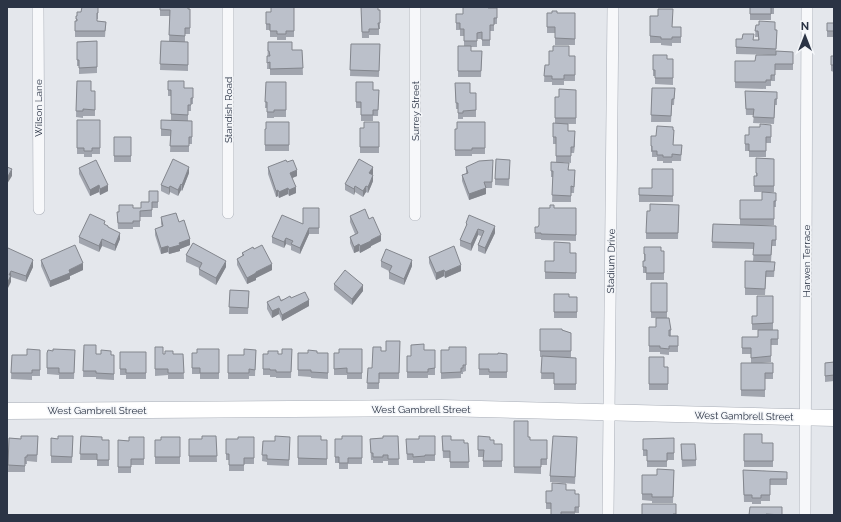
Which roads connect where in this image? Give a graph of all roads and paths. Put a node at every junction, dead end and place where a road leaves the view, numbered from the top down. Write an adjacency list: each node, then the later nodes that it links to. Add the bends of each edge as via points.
1 (38, 7): 6 (street, Wilson Lane)
2 (228, 7): 7 (street, Standish Road)
3 (415, 7): 8 (street, Surrey Street)
4 (613, 7): 10 (street, Stadium Drive)
5 (807, 7): 11 (street, Harwen Terrace)
6 (39, 209)
7 (228, 213)
8 (415, 215)
9 (7, 411): 10 (street, West Gambrell Street, via 440,408)
10 (609, 413): 11 (street, West Gambrell Street); 13 (street, Stadium Drive)
11 (805, 417): 12 (street, West Gambrell Street); 14 (street, Harwen Terrace)
12 (834, 418)
13 (608, 515)
14 (805, 515)

